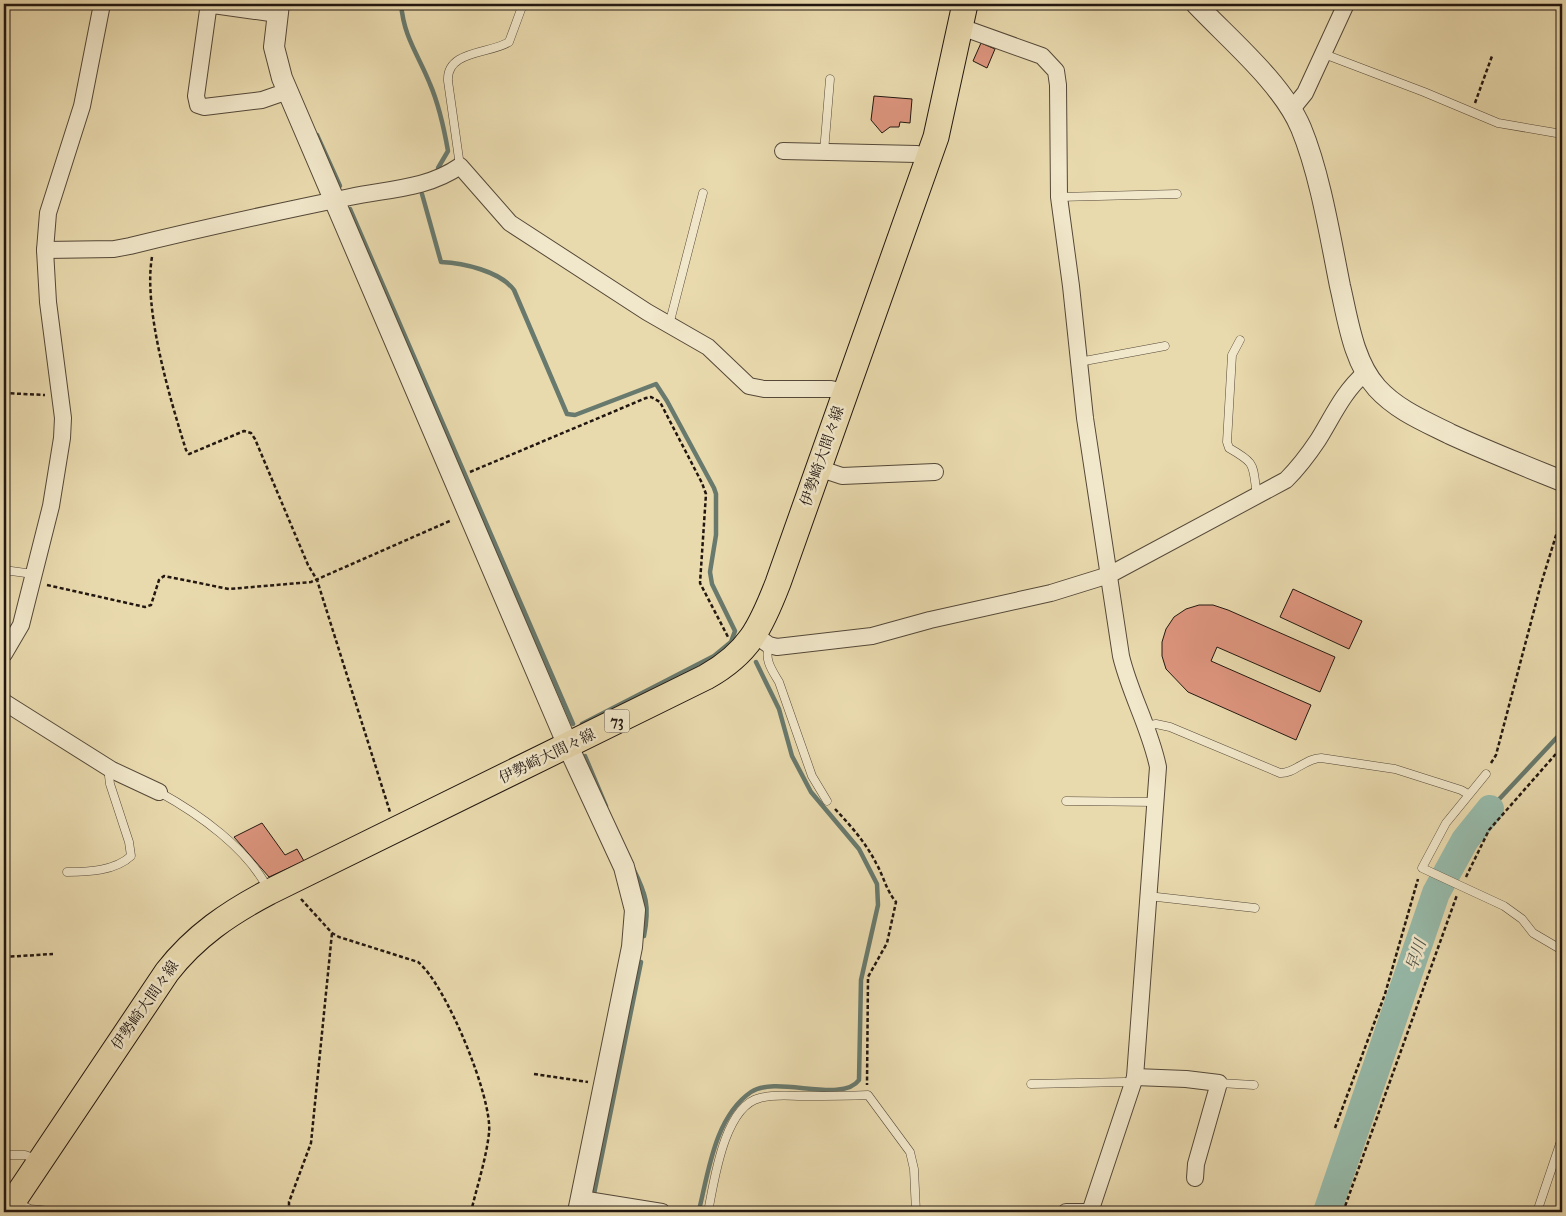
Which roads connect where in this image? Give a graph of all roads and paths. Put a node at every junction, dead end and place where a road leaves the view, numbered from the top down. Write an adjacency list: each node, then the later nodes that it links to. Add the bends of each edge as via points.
1 (102, 4): 23 (street, via 82,106 48,213)
2 (523, 4): 17 (lane, via 509,42 451,64 449,70)
3 (1196, 4): 11 (street)
4 (1346, 4): 7 (street)
5 (278, 9): 10 (street, via 275,59); 10 (street, via 213,5 208,10 196,96 198,104 204,107 262,100)
6 (963, 15): 16 (main road, 伊勢崎大間々線 / 73, via 940,123); 20 (street, via 1042,56 1056,72)
7 (1324, 54): 11 (street, via 1305,93); 12 (lane, via 1424,92)
8 (1492, 56): 12 (path)
9 (830, 79): 15 (lane)
10 (288, 91): 21 (street)
11 (1292, 109): 28 (street, via 1305,138 1352,337)
12 (1471, 114): 13 (lane, via 1498,123)
13 (1562, 134)
14 (783, 151): 15 (street)
15 (824, 152): 16 (street, via 916,154)
16 (928, 159): 29 (main road, 伊勢崎大間々線 / 73)
17 (460, 166): 21 (street, via 441,178 418,186); 24 (street, via 510,223)
18 (703, 193): 24 (lane)
19 (1177, 194): 20 (lane)
20 (1059, 197): 27 (street)
21 (335, 200): 22 (street); 34 (street)
22 (153, 240): 23 (street, via 114,248); 42 (path, via 149,291 165,373 186,450 189,454 244,431 251,432)
23 (45, 250): 31 (street)
24 (669, 325): 29 (street, via 708,347 750,386)
25 (1240, 340): 36 (lane, via 1232,355 1227,442 1229,448 1252,465)
26 (1165, 346): 27 (lane)
27 (1079, 362): 40 (street)
28 (1365, 373): 35 (street, via 1377,388 1407,412 1487,451); 36 (street, via 1344,394 1302,463 1286,480)
29 (845, 392): 32 (main road, 伊勢崎大間々線 / 73)
30 (4, 393): 31 (path)
31 (59, 396): 41 (street, via 62,438 51,506)
32 (818, 468): 33 (street, via 842,476); 43 (main road, 伊勢崎大間々線 / 73)
33 (935, 472)
34 (455, 479): 37 (street); 45 (path, via 646,398 655,398 660,402 706,494 700,583)
35 (1562, 481)
36 (1256, 496): 40 (street)
37 (469, 512): 42 (path); 48 (street)
38 (1562, 516): 51 (path, via 1496,755)
39 (4, 570): 41 (lane)
40 (1109, 575): 43 (street, via 872,636 777,647); 47 (street, via 1126,677)
41 (32, 578): 42 (path, via 145,608 151,605 159,580 164,576 229,589); 44 (street, via 21,624)
42 (317, 580): 57 (path)
43 (762, 640): 45 (main road, 伊勢崎大間々線 / 73); 54 (lane, via 812,776)
44 (4, 654)
45 (738, 656): 48 (main road, 伊勢崎大間々線 / 73, via 706,677)
46 (4, 702): 50 (street)
47 (1146, 726): 53 (lane, via 1170,727 1280,773 1310,759 1321,758 1395,769); 56 (street, via 1158,767)
48 (568, 745): 57 (main road, 伊勢崎大間々線 / 73); 72 (street, via 624,867 635,910 632,947)
49 (1562, 746): 60 (path, via 1488,830)
50 (112, 770): 52 (street); 59 (lane, via 110,784 131,856 123,863)
51 (1486, 774): 53 (lane)
52 (159, 792): 61 (lane, via 196,813 260,876)
53 (1468, 794): 58 (lane, via 1446,823)
54 (828, 801): 74 (path, via 866,848 876,863 886,891 896,902 887,943 868,977)
55 (1066, 801): 56 (lane)
56 (1155, 802): 62 (street)
57 (396, 829): 61 (main road, 伊勢崎大間々線 / 73)
58 (1422, 868): 60 (lane); 75 (path, via 1384,994)
59 (67, 872)
60 (1459, 884): 65 (lane, via 1504,906 1522,919 1533,933); 90 (path)
61 (279, 887): 64 (path, via 293,892); 78 (main road, 伊勢崎大間々線 / 73, via 222,918 179,956)
62 (1148, 896): 63 (lane); 69 (street)
63 (1255, 908)
64 (332, 933): 83 (path, via 311,1143 289,1202); 84 (path, via 418,962 436,983 467,1047 489,1116 489,1133)
65 (1562, 950)
66 (53, 954): 67 (path)
67 (4, 957)
68 (534, 1074): 72 (path)
69 (1134, 1081): 70 (lane); 71 (street, via 1186,1079); 89 (street)
70 (1031, 1084)
71 (1219, 1084): 73 (lane); 79 (street)
72 (604, 1085): 81 (street)
73 (1254, 1085)
74 (868, 1095): 86 (lane, via 776,1096 750,1102 735,1120 723,1146); 87 (lane, via 910,1152)
75 (1335, 1128)
76 (1562, 1138): 91 (lane)
77 (4, 1155): 78 (lane, via 25,1155)
78 (40, 1161): 80 (main road, 伊勢崎大間々線 / 73)
79 (1195, 1178)
80 (10, 1206): 82 (lane)
81 (580, 1206): 85 (street)
82 (60, 1212)
83 (289, 1212)
84 (472, 1212)
85 (662, 1212)
86 (708, 1212)
87 (916, 1212)
88 (1066, 1212): 89 (street)
89 (1092, 1212)
90 (1343, 1212)
91 (1537, 1212)

